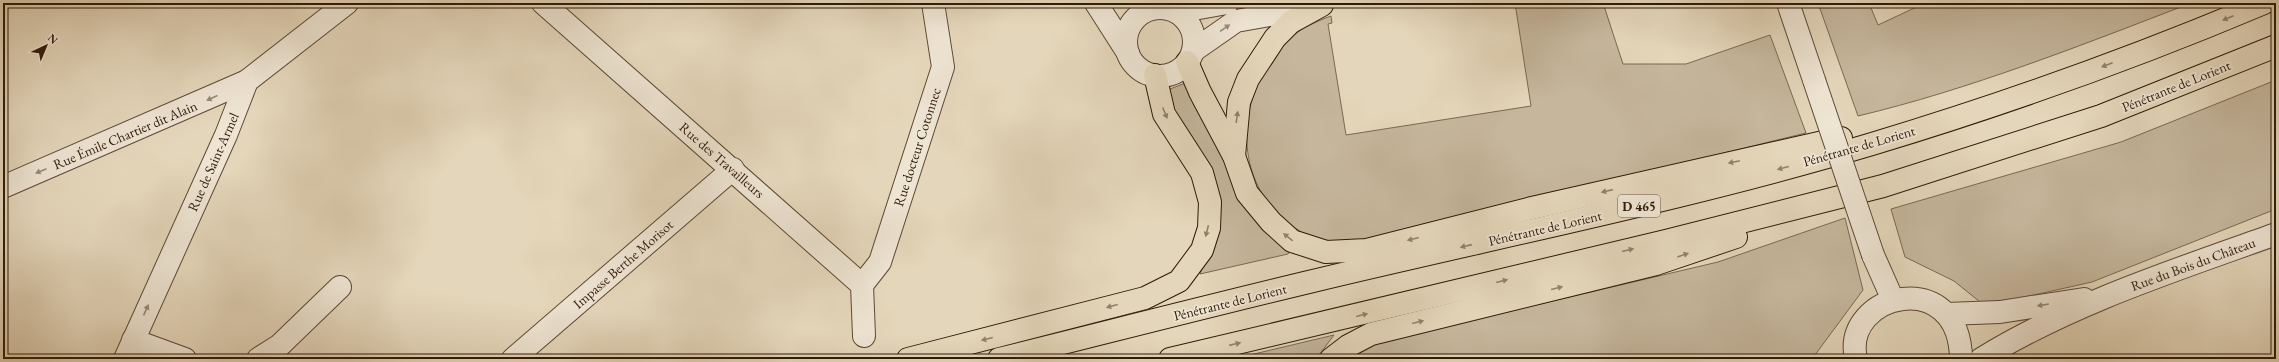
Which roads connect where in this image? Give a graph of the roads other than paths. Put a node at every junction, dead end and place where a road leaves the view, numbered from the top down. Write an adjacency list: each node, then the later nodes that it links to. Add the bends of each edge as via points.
1 (347, 3): 15 (street)
2 (543, 3): 18 (street, Rue des Travailleurs)
3 (933, 3): 22 (street, Rue docteur Cotonnec, via 943,67 880,262)
4 (1096, 3): 12 (street)
5 (1227, 3): 10 (street)
6 (1788, 3): 25 (street, bridge, via 1873,255)
7 (2264, 3): 16 (highway, Pénétrante de Lorient / D 465, one-way to 16, via 2102,67)
8 (1326, 4): 13 (street, one-way to 8, via 1236,21); 17 (highway, one-way to 8, via 1239,102 1248,79 1275,38 1291,22)
9 (1151, 6): 10 (street); 12 (street, via 1134,20 1128,30)
10 (1176, 12): 13 (street, via 1185,19 1191,29 1194,39)
11 (2276, 46): 19 (highway, Pénétrante de Lorient, via 2102,116)
12 (1128, 53): 14 (street, via 1134,64)
13 (1190, 56): 14 (street, via 1179,70 1168,75); 17 (highway, via 1200,92)
14 (1155, 76): 32 (highway, one-way to 32, via 1164,114 1202,173 1210,202 1209,228 1202,250 1179,281 1145,298)
15 (247, 81): 20 (street, Rue Émile Chartier dit Alain, one-way to 20); 28 (street, Rue de Saint-Armel, one-way to 15, via 226,135)
16 (2004, 102): 17 (highway, one-way to 17, via 1669,176 1367,250 1326,252 1292,241 1271,222 1247,193); 33 (highway, Pénétrante de Lorient / D 465, one-way to 33, via 1870,144 1657,202 1313,281)
17 (1234, 156)
18 (733, 169): 22 (street, Rue des Travailleurs); 31 (street, Impasse Berthe Morisot)
19 (1883, 186): 34 (highway, Pénétrante de Lorient, one-way to 19, via 1666,241); 35 (highway, one-way to 19, via 1370,334 1656,264)
20 (3, 187)
21 (2276, 234): 24 (street, Rue du Bois du Château)
22 (862, 285): 27 (street)
23 (340, 287): 30 (street, via 280,345)
24 (2109, 295): 26 (street, Rue du Bois du Château, one-way to 26, via 2000,312); 38 (street, Rue du Bois du Château, via 2009,342)
25 (1893, 300): 26 (street, via 1921,300); 36 (street, via 1868,315 1860,327 1856,341)
26 (1946, 314): 37 (street, via 1955,327 1960,342)
27 (864, 336)
28 (129, 350): 29 (street)
29 (185, 359)
30 (258, 359)
31 (513, 359)
32 (908, 359)
33 (999, 359)
34 (1170, 359)
35 (1331, 359)
36 (1856, 359)
37 (1961, 359)
38 (1981, 359)

